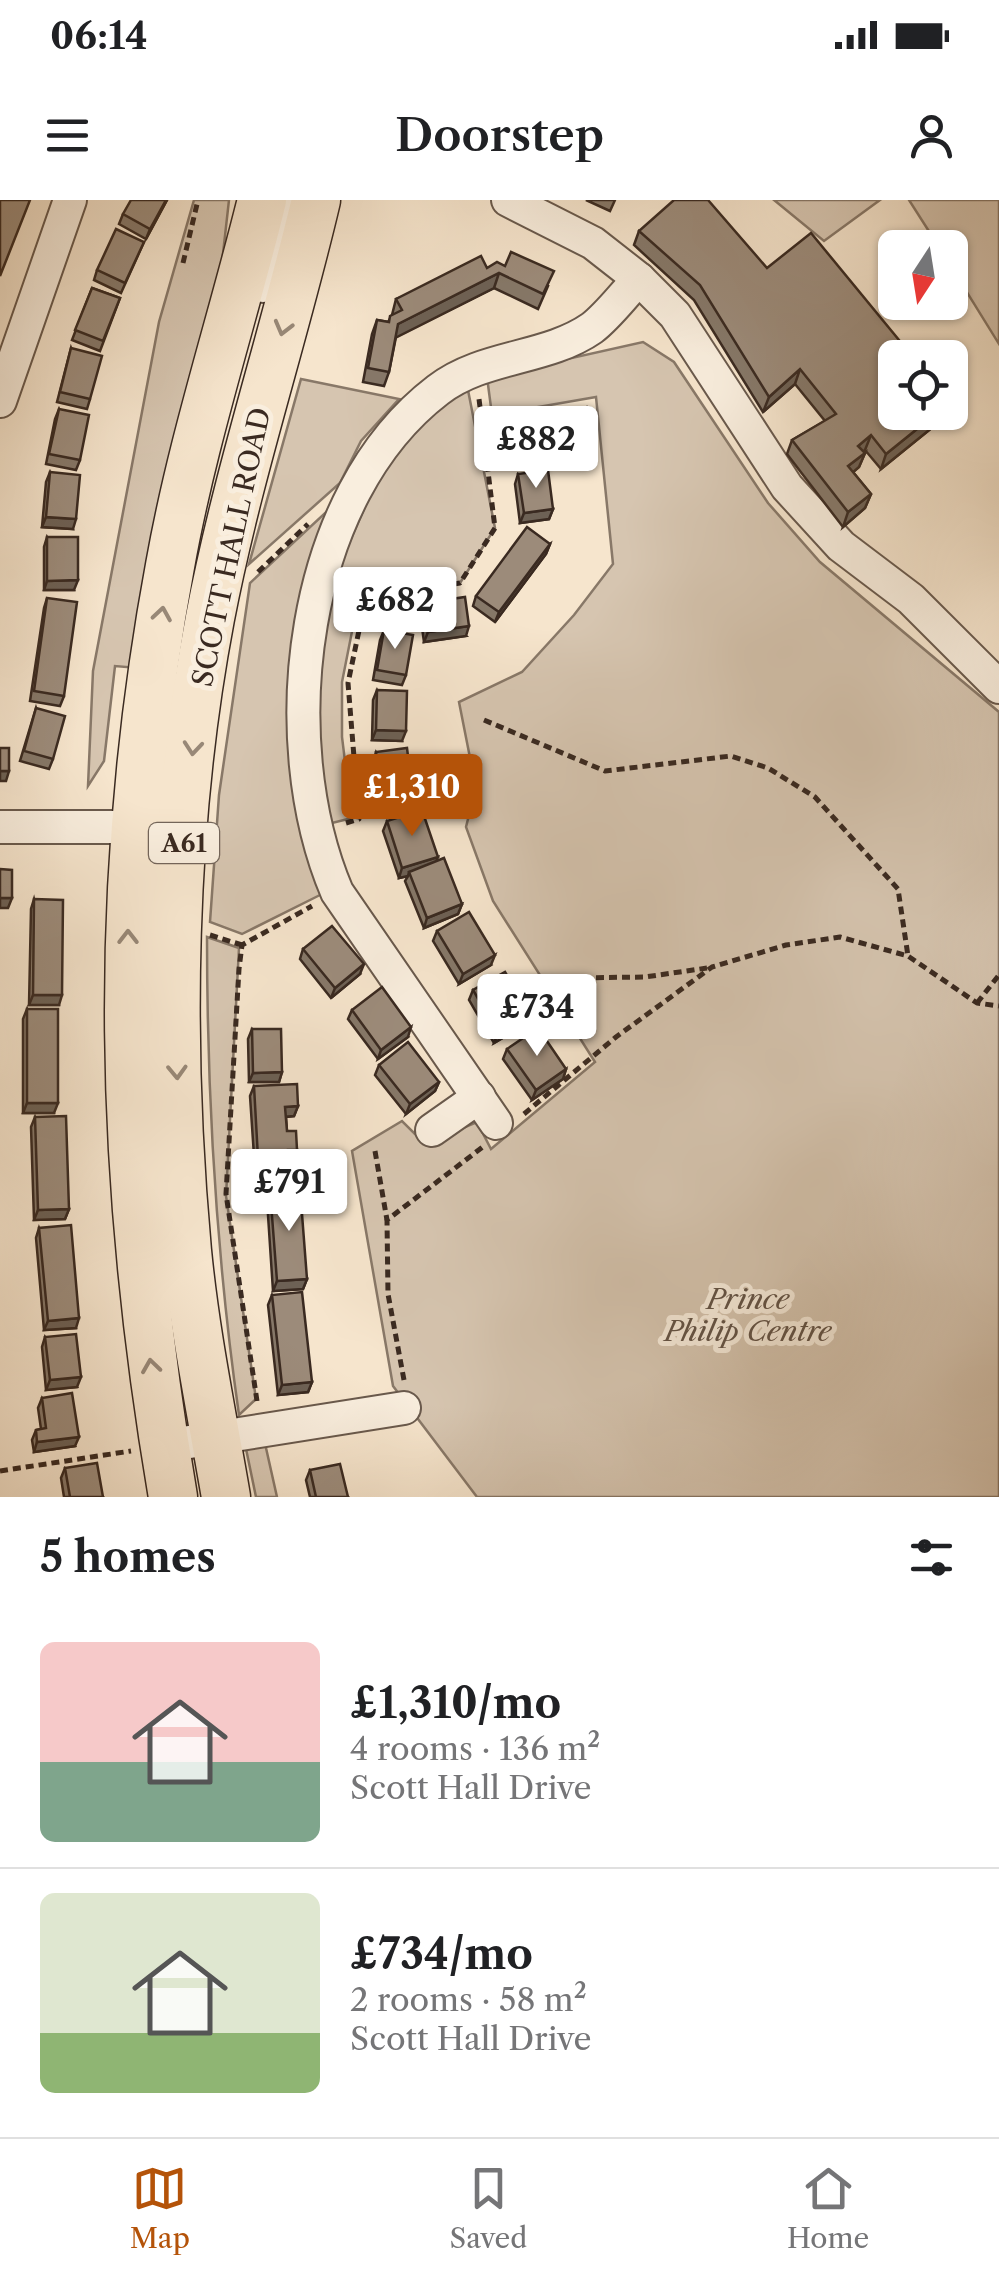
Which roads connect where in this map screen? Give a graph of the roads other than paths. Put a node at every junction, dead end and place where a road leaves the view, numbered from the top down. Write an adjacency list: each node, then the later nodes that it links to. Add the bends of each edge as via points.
1 (70, 200): 7 (street)
2 (262, 200): 8 (highway, SCOTT HALL ROAD / A61)
3 (288, 200): 8 (street, SCOTT HALL ROAD, via 245,344)
4 (316, 200): 12 (highway, SCOTT HALL ROAD / A61, one-way to 12, via 210,618)
5 (508, 200): 6 (street, via 593,243)
6 (640, 279): 9 (street, via 676,316 787,487 841,546 911,599); 13 (street, via 591,328 472,368 440,388 396,426 359,479 334,539 306,665 304,778 314,833 336,892 494,1121)
7 (0, 401)
8 (208, 401): 10 (highway, SCOTT HALL ROAD / A61, one-way to 8, via 170,564)
9 (999, 686)
10 (134, 826): 11 (street); 12 (street); 16 (highway, SCOTT HALL ROAD / A61, one-way to 10, via 128,1115)
11 (0, 827)
12 (186, 827): 15 (highway, SCOTT HALL ROAD / A61, one-way to 15, via 176,932 187,1251 204,1379)
13 (432, 1130)
14 (404, 1408): 15 (street)
15 (238, 1433): 16 (street); 18 (highway, SCOTT HALL ROAD / A61)
16 (164, 1446): 17 (highway, SCOTT HALL ROAD / A61)
17 (172, 1497)
18 (226, 1497)

